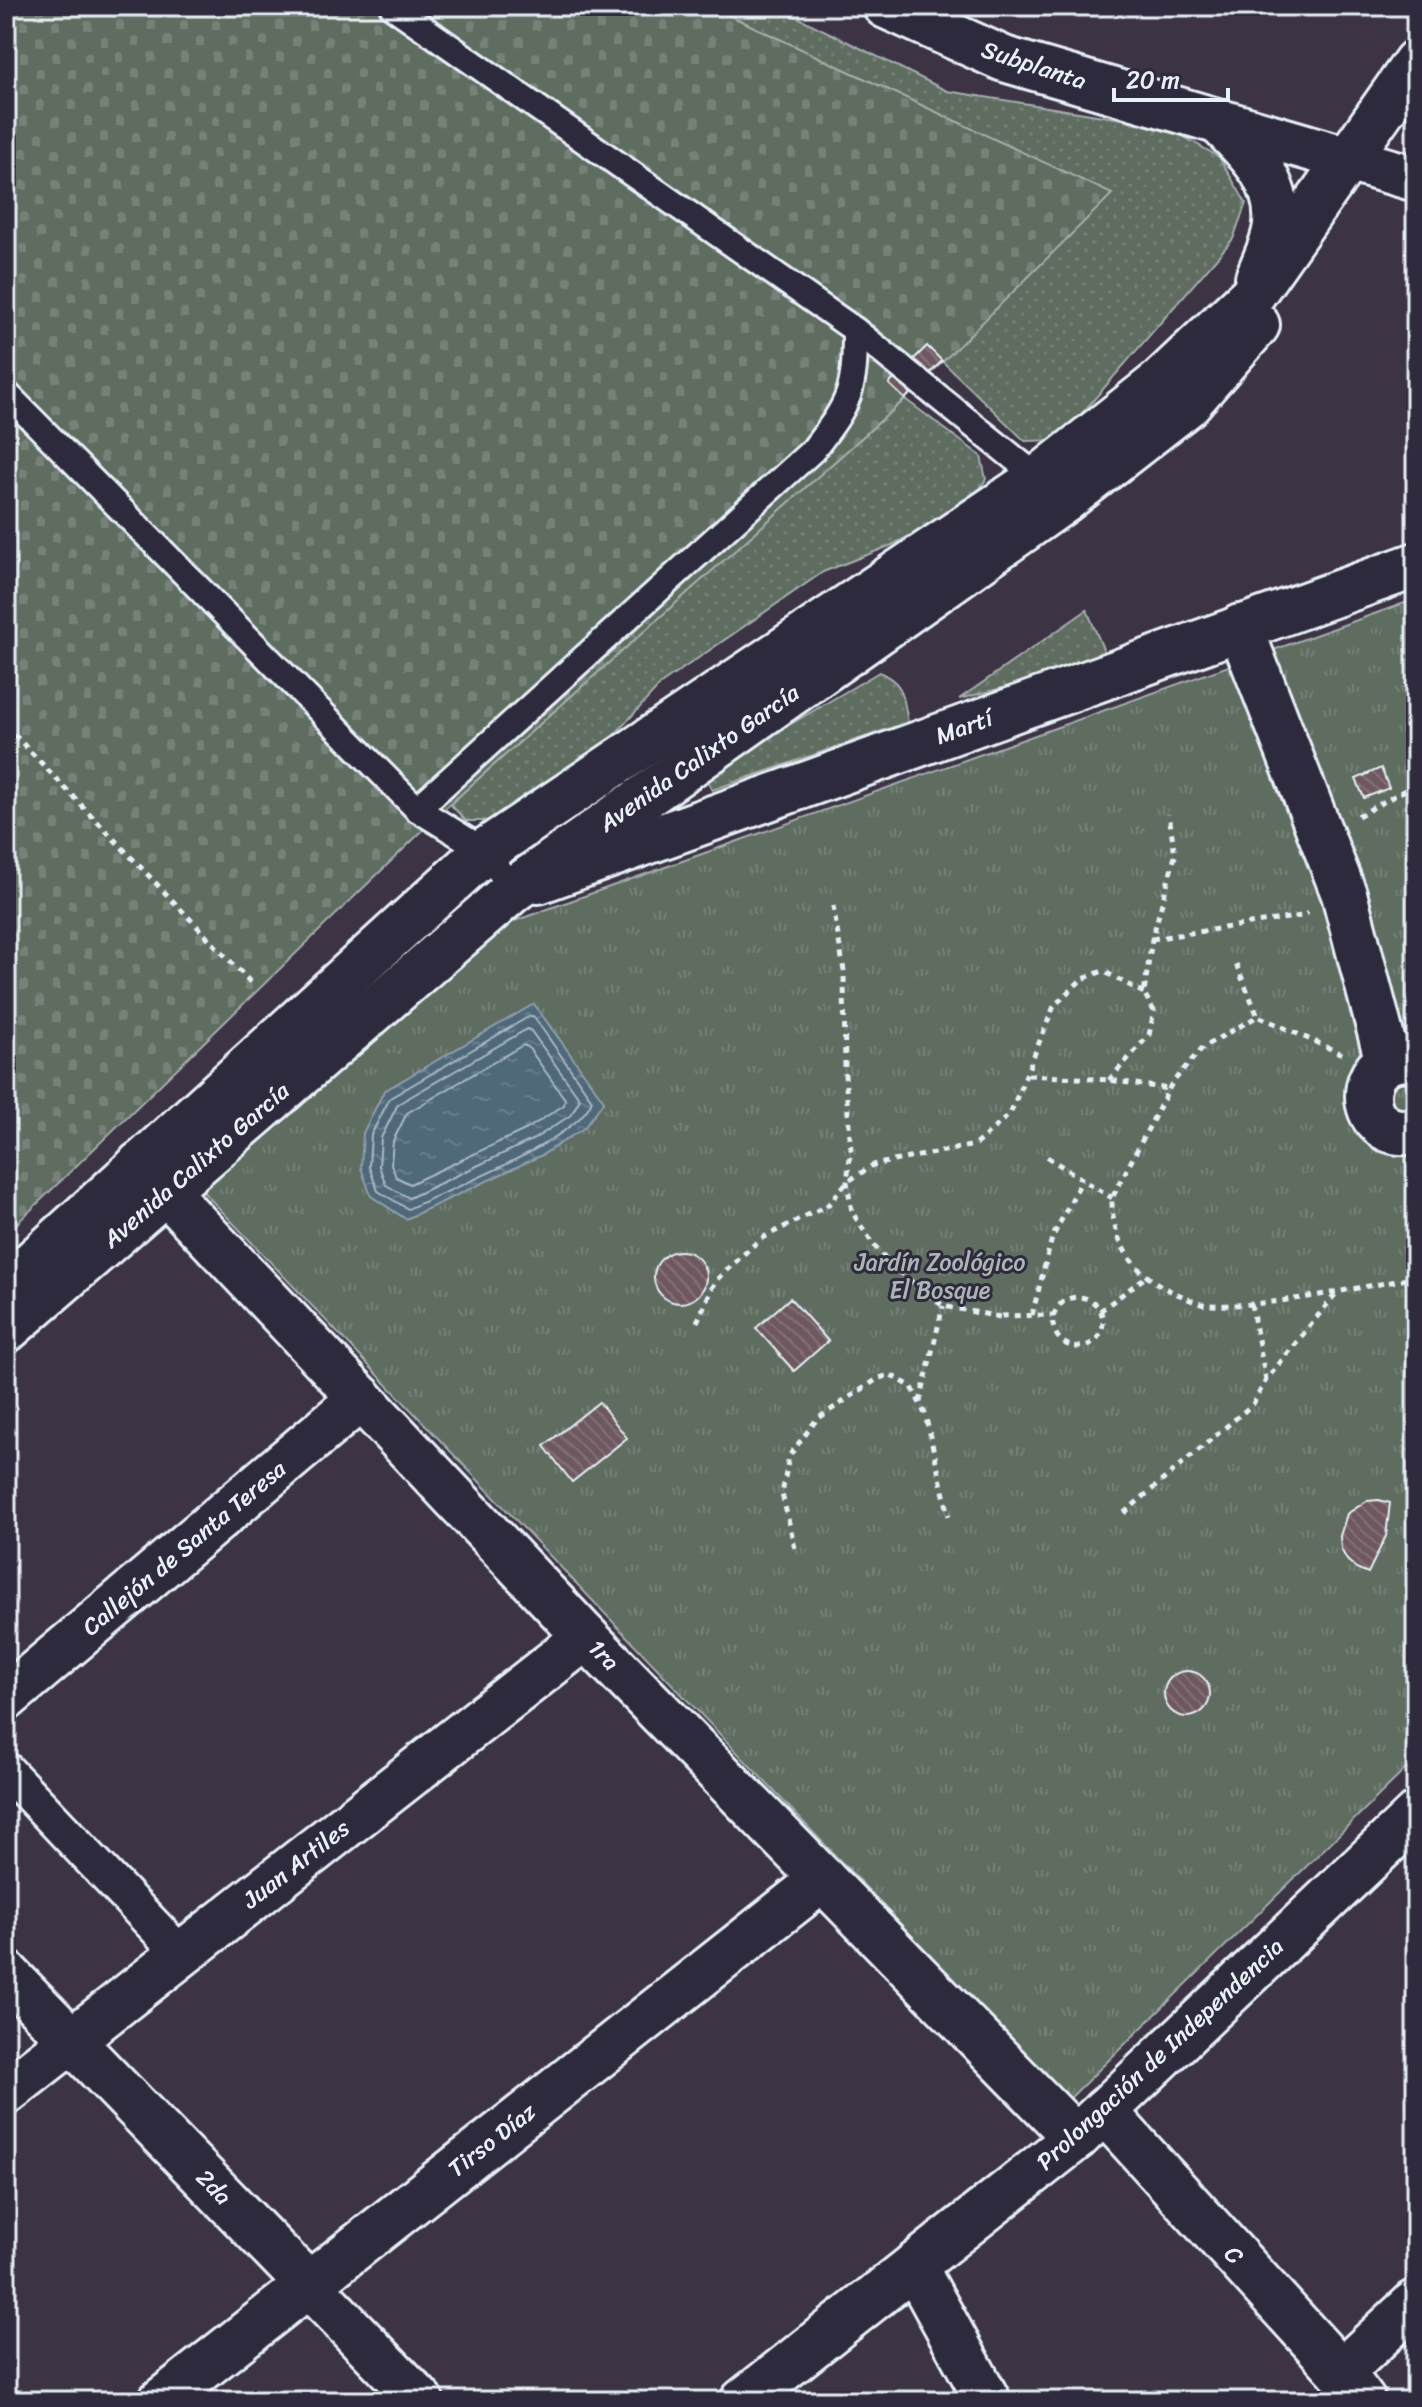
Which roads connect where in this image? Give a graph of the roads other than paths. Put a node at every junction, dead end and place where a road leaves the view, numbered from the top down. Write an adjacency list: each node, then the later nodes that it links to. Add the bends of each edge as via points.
1 (392, 6): 8 (lane)
2 (886, 6): 4 (street, Subplanta, via 1004,59)
3 (1416, 62): 5 (street, Avenida Calixto García)
4 (1218, 120): 5 (street, Subplanta); 7 (street, via 1252,155 1273,190 1277,225)
5 (1350, 160): 6 (street, Subplanta); 7 (street, Avenida Calixto García); 10 (street, Avenida Calixto García, via 1281,297 1187,405)
6 (1416, 179)
7 (1252, 295): 10 (street, Avenida Calixto García)
8 (855, 330): 10 (lane); 13 (lane, via 855,374 844,410 813,450)
9 (6, 393): 13 (lane)
10 (1052, 489): 14 (street, Avenida Calixto García); 15 (street, Avenida Calixto García)
11 (1416, 565): 12 (street, Martí)
12 (1240, 627): 15 (street, Martí); 16 (street, via 1344,894)
13 (417, 809): 14 (lane)
14 (485, 851): 15 (lane); 18 (street, Avenida Calixto García)
15 (513, 890): 18 (street, Avenida Calixto García)
16 (1394, 1064): 17 (street, via 1367,1092 1368,1105 1382,1125)
17 (1412, 1143)
18 (153, 1178): 19 (street, Avenida Calixto García); 20 (street, Avenida Calixto García); 21 (street, 1ra)
19 (6, 1287)
20 (6, 1330)
21 (361, 1398): 22 (street, 1ra); 23 (street, Callejón de Santa Teresa)
22 (586, 1637): 26 (street, 1ra); 27 (street, Juan Artiles)
23 (6, 1698)
24 (6, 1770): 27 (street)
25 (1416, 1815): 31 (street, Prolongación de Independencia)
26 (823, 1879): 31 (street, 1ra); 33 (street, Tirso Díaz)
27 (181, 1954): 29 (street, Juan Artiles)
28 (6, 1973): 29 (street, 2da)
29 (71, 2040): 30 (street, Juan Artiles); 33 (street, 2da)
30 (6, 2092)
31 (1090, 2124): 32 (street, Prolongación de Independencia); 35 (street, C)
32 (914, 2266): 36 (street); 39 (street, Prolongación de Independencia)
33 (308, 2285): 37 (street, Tirso Díaz); 38 (street, 2da)
34 (1416, 2302): 35 (street)
35 (1352, 2387)
36 (976, 2396)
37 (161, 2401)
38 (421, 2401)
39 (743, 2401)

